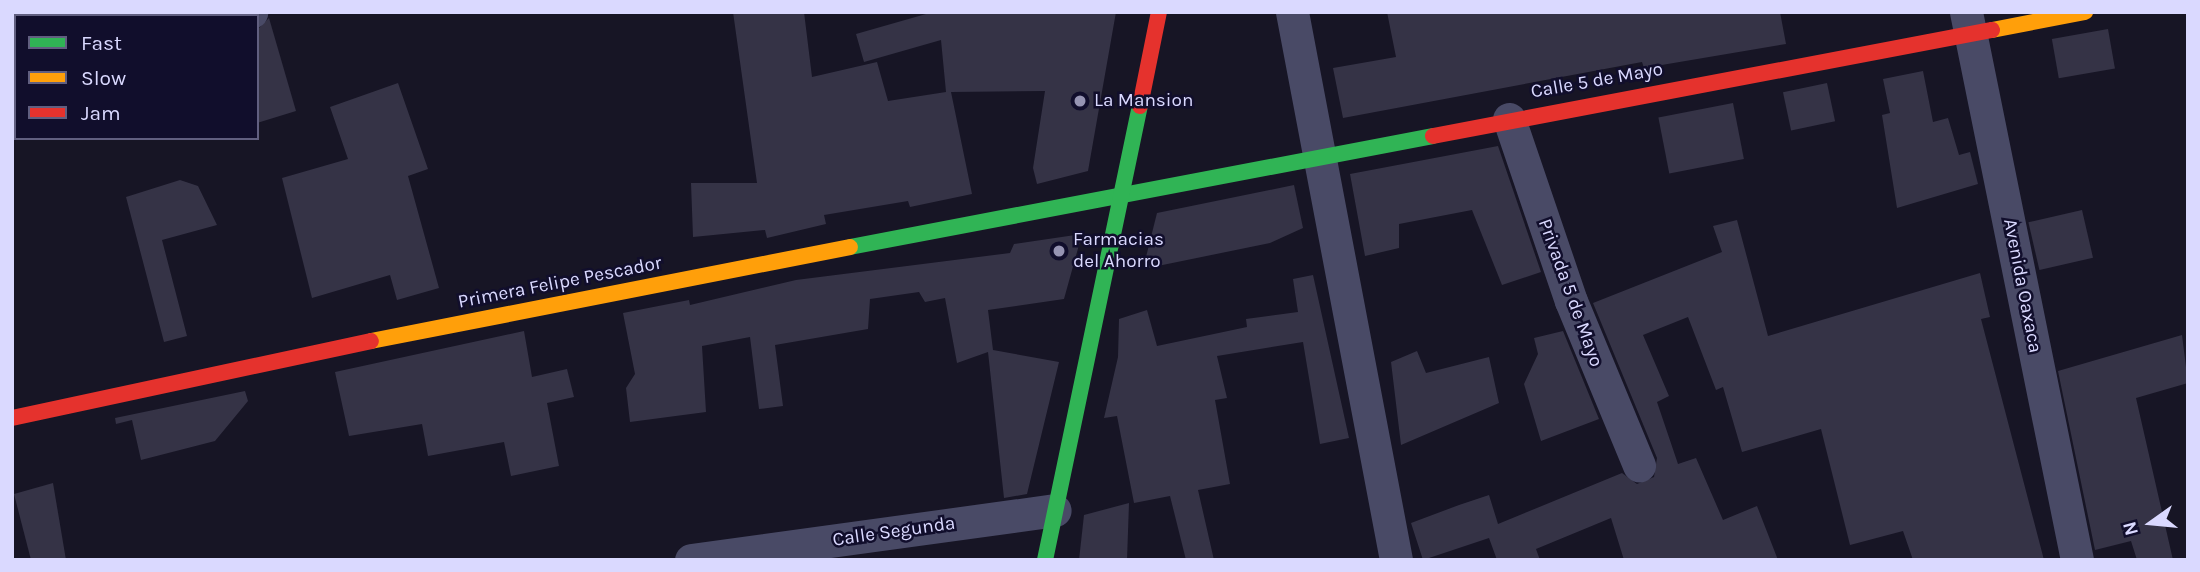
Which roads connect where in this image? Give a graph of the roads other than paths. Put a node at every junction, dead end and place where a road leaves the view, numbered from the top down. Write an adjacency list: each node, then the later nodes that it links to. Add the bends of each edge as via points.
1 (1159, 12): 7 (street)
2 (1292, 12): 6 (street)
3 (2085, 12): 4 (street, Calle 5 de Mayo)
4 (1969, 23): 5 (street, Calle 5 de Mayo); 14 (street, Avenida Oaxaca)
5 (1509, 119): 6 (street, Calle 5 de Mayo); 9 (street, Privada 5 de Mayo, via 1571,301)
6 (1316, 155): 7 (street, Calle 5 de Mayo); 13 (street)
7 (1117, 193): 8 (street, Primera Felipe Pescador, via 850,251 499,314); 10 (street)
8 (12, 418)
9 (1639, 465)
10 (1055, 510): 11 (street, Calle Segunda); 12 (street)
11 (691, 560)
12 (1045, 560)
13 (1396, 560)
14 (2077, 560)

